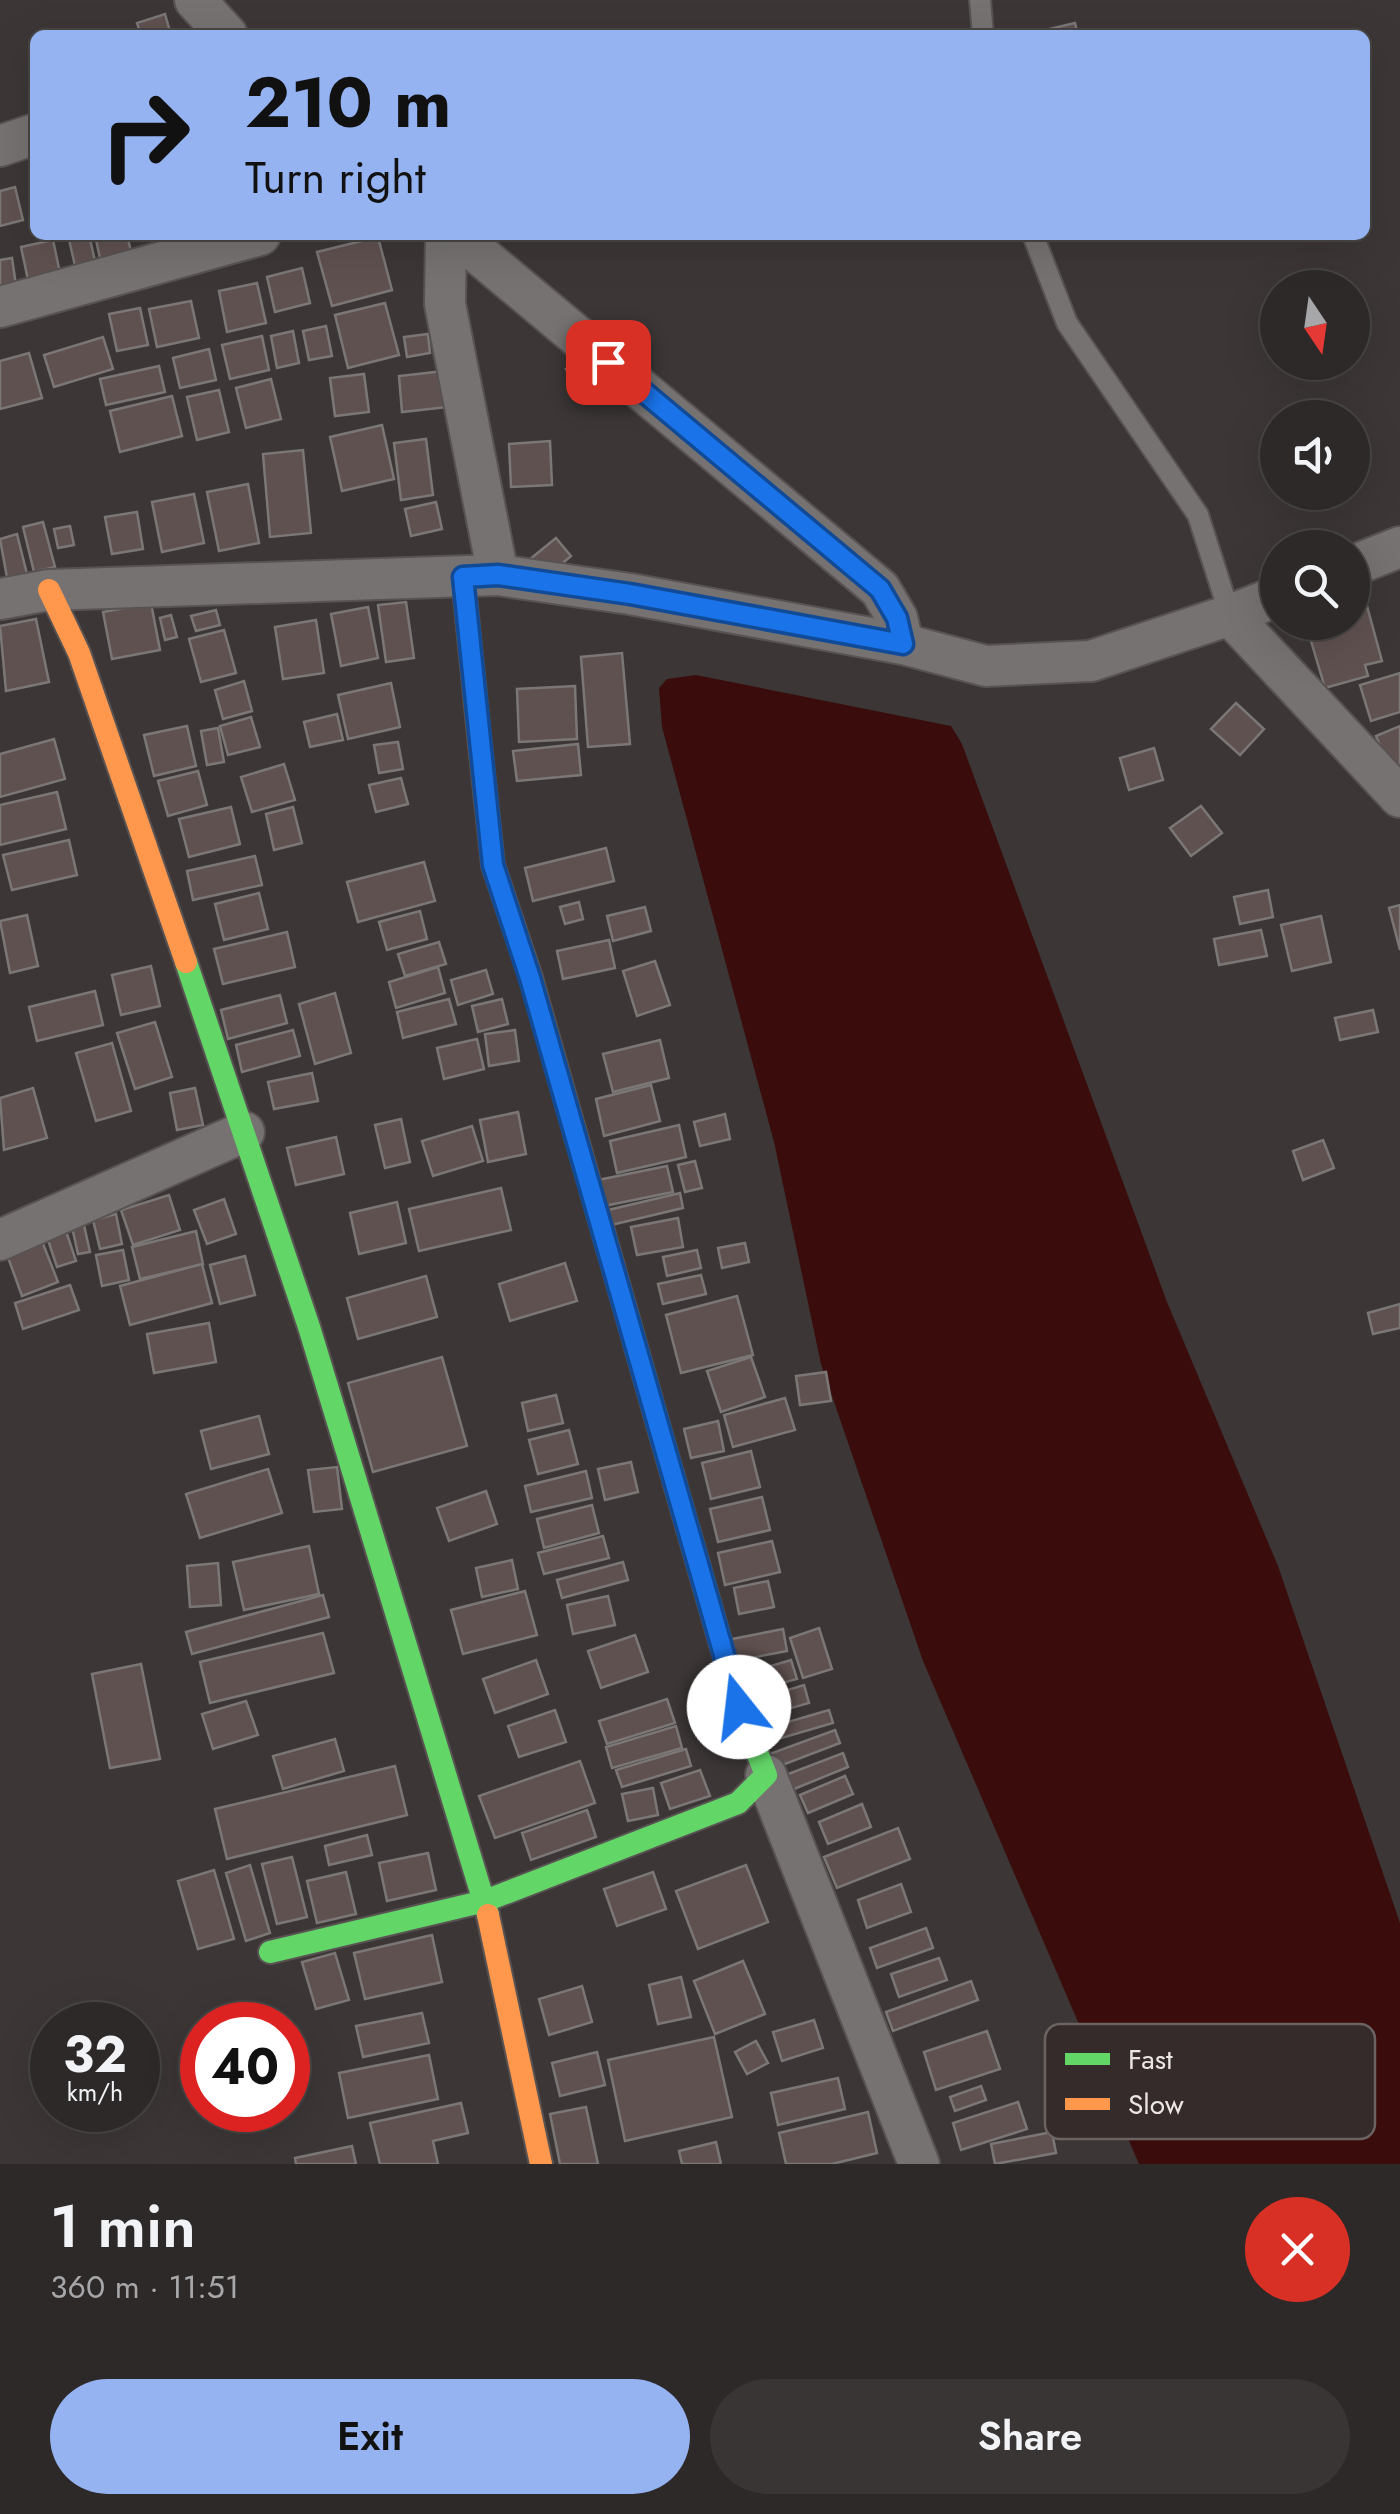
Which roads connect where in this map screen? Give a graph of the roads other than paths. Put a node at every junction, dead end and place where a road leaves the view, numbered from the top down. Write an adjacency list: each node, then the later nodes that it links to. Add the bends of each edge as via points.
1 (195, 0): 3 (street)
2 (980, 0): 4 (lane)
3 (222, 30)
4 (983, 30)
5 (30, 136): 6 (street)
6 (0, 146)
7 (242, 240): 11 (street)
8 (446, 240): 14 (street, via 446,304)
9 (462, 240): 19 (street, via 880,589)
10 (1035, 240): 18 (lane, via 1068,323 1198,515)
11 (0, 307)
12 (1400, 547): 13 (street)
13 (1370, 559)
14 (480, 576): 15 (street); 19 (street, via 630,594); 23 (street, via 493,865 739,1707)
15 (50, 590): 16 (street); 21 (street, via 79,653)
16 (0, 598)
17 (1260, 603): 18 (street)
18 (1230, 615): 19 (street, via 1091,660 986,666); 20 (street)
19 (903, 644)
20 (1400, 797)
21 (244, 1132): 22 (street); 24 (street)
22 (0, 1240)
23 (766, 1774): 24 (street, via 738,1803); 27 (street)
24 (485, 1901): 25 (street); 26 (street)
25 (270, 1952)
26 (540, 2164)
27 (919, 2164)

